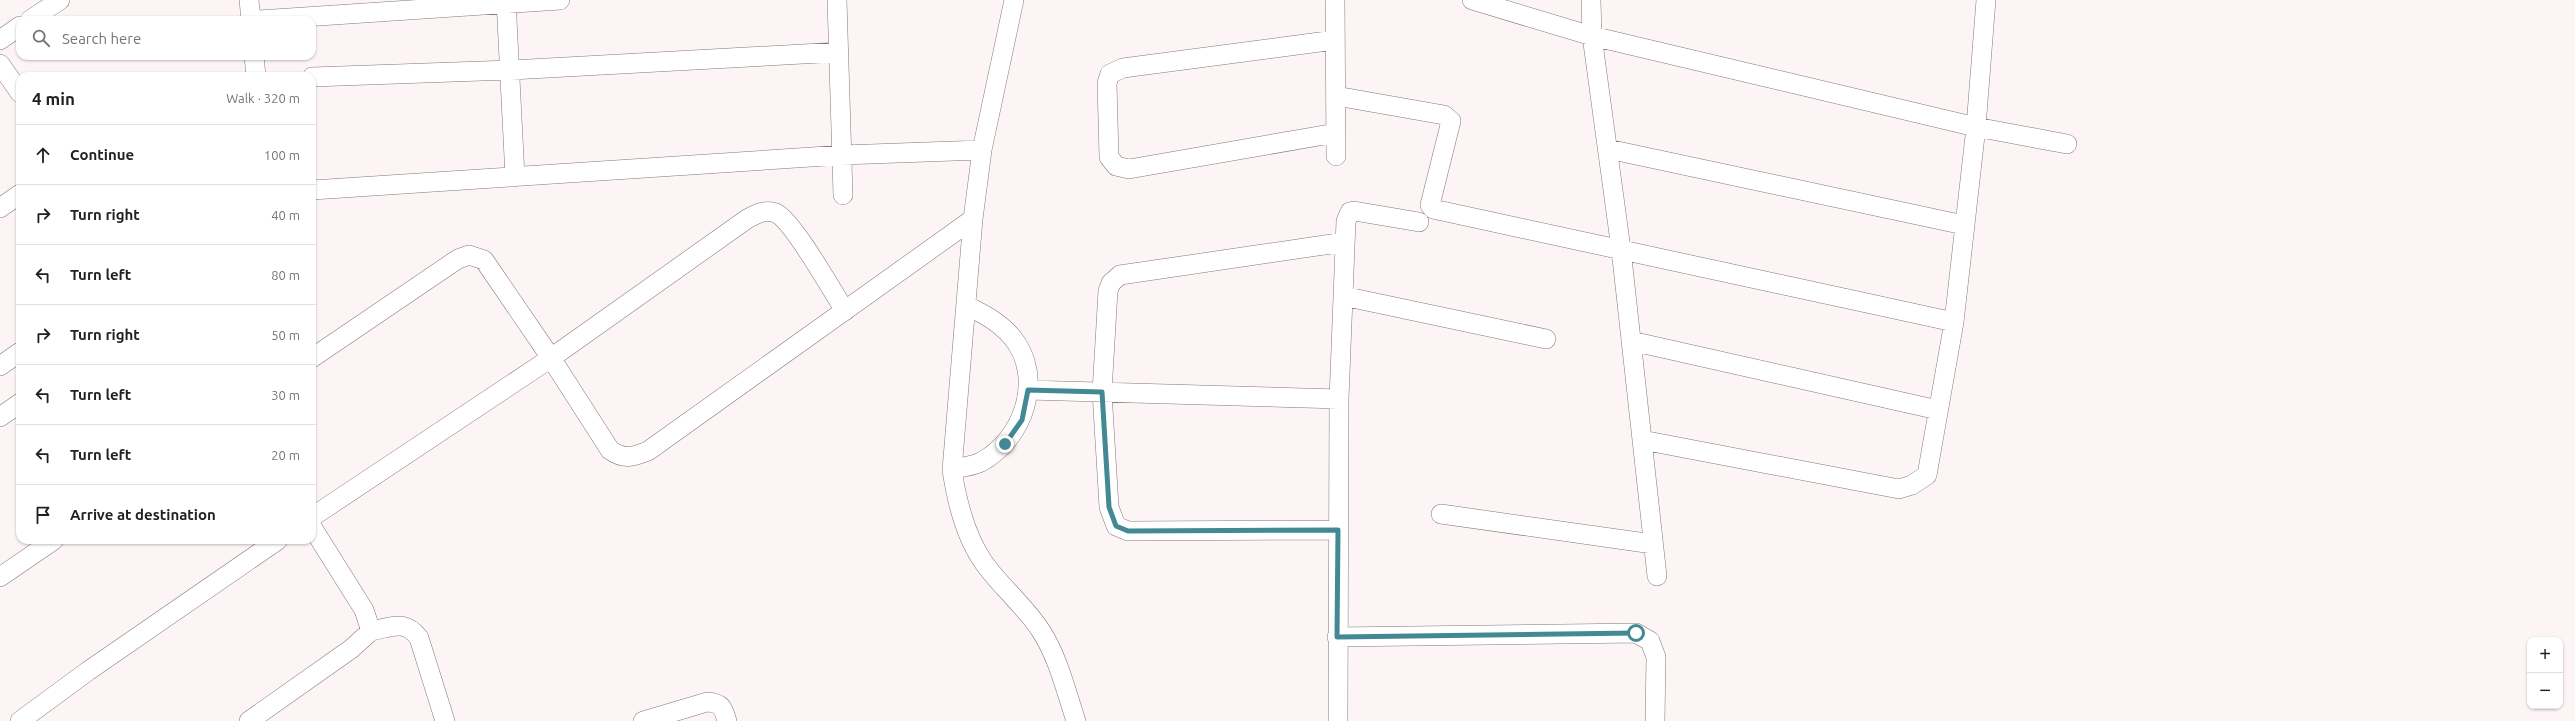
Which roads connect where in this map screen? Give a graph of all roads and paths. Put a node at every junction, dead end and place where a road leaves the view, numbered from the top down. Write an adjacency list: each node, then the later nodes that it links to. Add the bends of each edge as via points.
1 (60, 0): 11 (street)
2 (249, 0): 12 (street)
3 (560, 0): 10 (street)
4 (836, 0): 18 (street)
5 (1014, 0): 30 (street)
6 (1335, 0): 17 (street)
7 (1472, 0): 15 (street)
8 (1591, 0): 15 (street)
9 (1986, 0): 26 (street)
10 (506, 2): 13 (street); 21 (street)
11 (36, 16)
12 (251, 16)
13 (314, 16)
14 (16, 29): 16 (street)
15 (1592, 36): 26 (street); 29 (street)
16 (0, 40)
17 (1335, 40): 25 (street); 27 (street, via 1123,68 1110,74 1107,83 1109,157 1116,166 1128,169)
18 (839, 52): 21 (street); 31 (street)
19 (254, 60): 22 (street)
20 (0, 64): 24 (street)
21 (511, 70): 23 (street); 33 (street)
22 (256, 72)
23 (316, 77)
24 (16, 87)
25 (1336, 96): 27 (street); 42 (street, via 1444,115 1451,121 1430,205 1433,209)
26 (1976, 127): 28 (street); 40 (street)
27 (1336, 133): 32 (street)
28 (2067, 144)
29 (1608, 149): 40 (street); 42 (street)
30 (982, 150): 31 (street); 38 (street)
31 (842, 155): 33 (street); 35 (street)
32 (1336, 156)
33 (515, 177): 34 (street)
34 (316, 190)
35 (843, 195)
36 (16, 197): 37 (street)
37 (0, 208)
38 (973, 220): 44 (street); 45 (street)
39 (1419, 222): 41 (street, via 1354,211 1347,216)
40 (1964, 225): 46 (street)
41 (1345, 242): 43 (street); 54 (street, via 1120,275 1111,282 1108,291)
42 (1621, 249): 46 (street); 48 (street)
43 (1343, 296): 47 (street); 55 (street)
44 (967, 306): 53 (street, via 992,318 1012,337 1025,362); 60 (street)
45 (845, 311): 51 (street, via 794,232 776,214 761,212 747,218); 51 (street, via 648,451 635,457 620,457 610,450)
46 (1954, 322): 57 (street)
47 (1546, 339)
48 (1631, 341): 57 (street); 59 (street)
49 (16, 355): 52 (street)
50 (316, 355): 51 (street, via 458,259 469,255 484,260)
51 (551, 358): 61 (street)
52 (0, 366)
53 (1028, 390): 54 (street); 60 (street, via 1022,420 1005,444 981,462)
54 (1102, 392): 55 (street); 63 (street, via 1109,507 1116,526 1128,531)
55 (1339, 399): 63 (street)
56 (16, 406): 58 (street)
57 (1938, 410): 59 (street, via 1927,475 1900,489)
58 (0, 417)
59 (1642, 440): 67 (street)
60 (952, 470): 77 (street, via 956,499 966,527 984,563 1041,631 1054,658)
61 (316, 514)
62 (1441, 514): 67 (street)
63 (1338, 530): 71 (street)
64 (316, 533): 70 (street)
65 (48, 544): 69 (street)
66 (272, 544): 72 (street, via 94,666)
67 (1654, 544): 68 (street)
68 (1657, 576)
69 (0, 577)
70 (376, 630): 73 (street); 74 (street, via 405,625 412,628 419,638)
71 (1337, 637): 78 (street); 79 (street, via 1636,633 1650,641 1656,657)
72 (20, 721)
73 (249, 721)
74 (445, 721)
75 (643, 721): 76 (street, via 707,702 717,702 723,707)
76 (727, 721)
77 (1076, 721)
78 (1338, 721)
79 (1655, 721)

